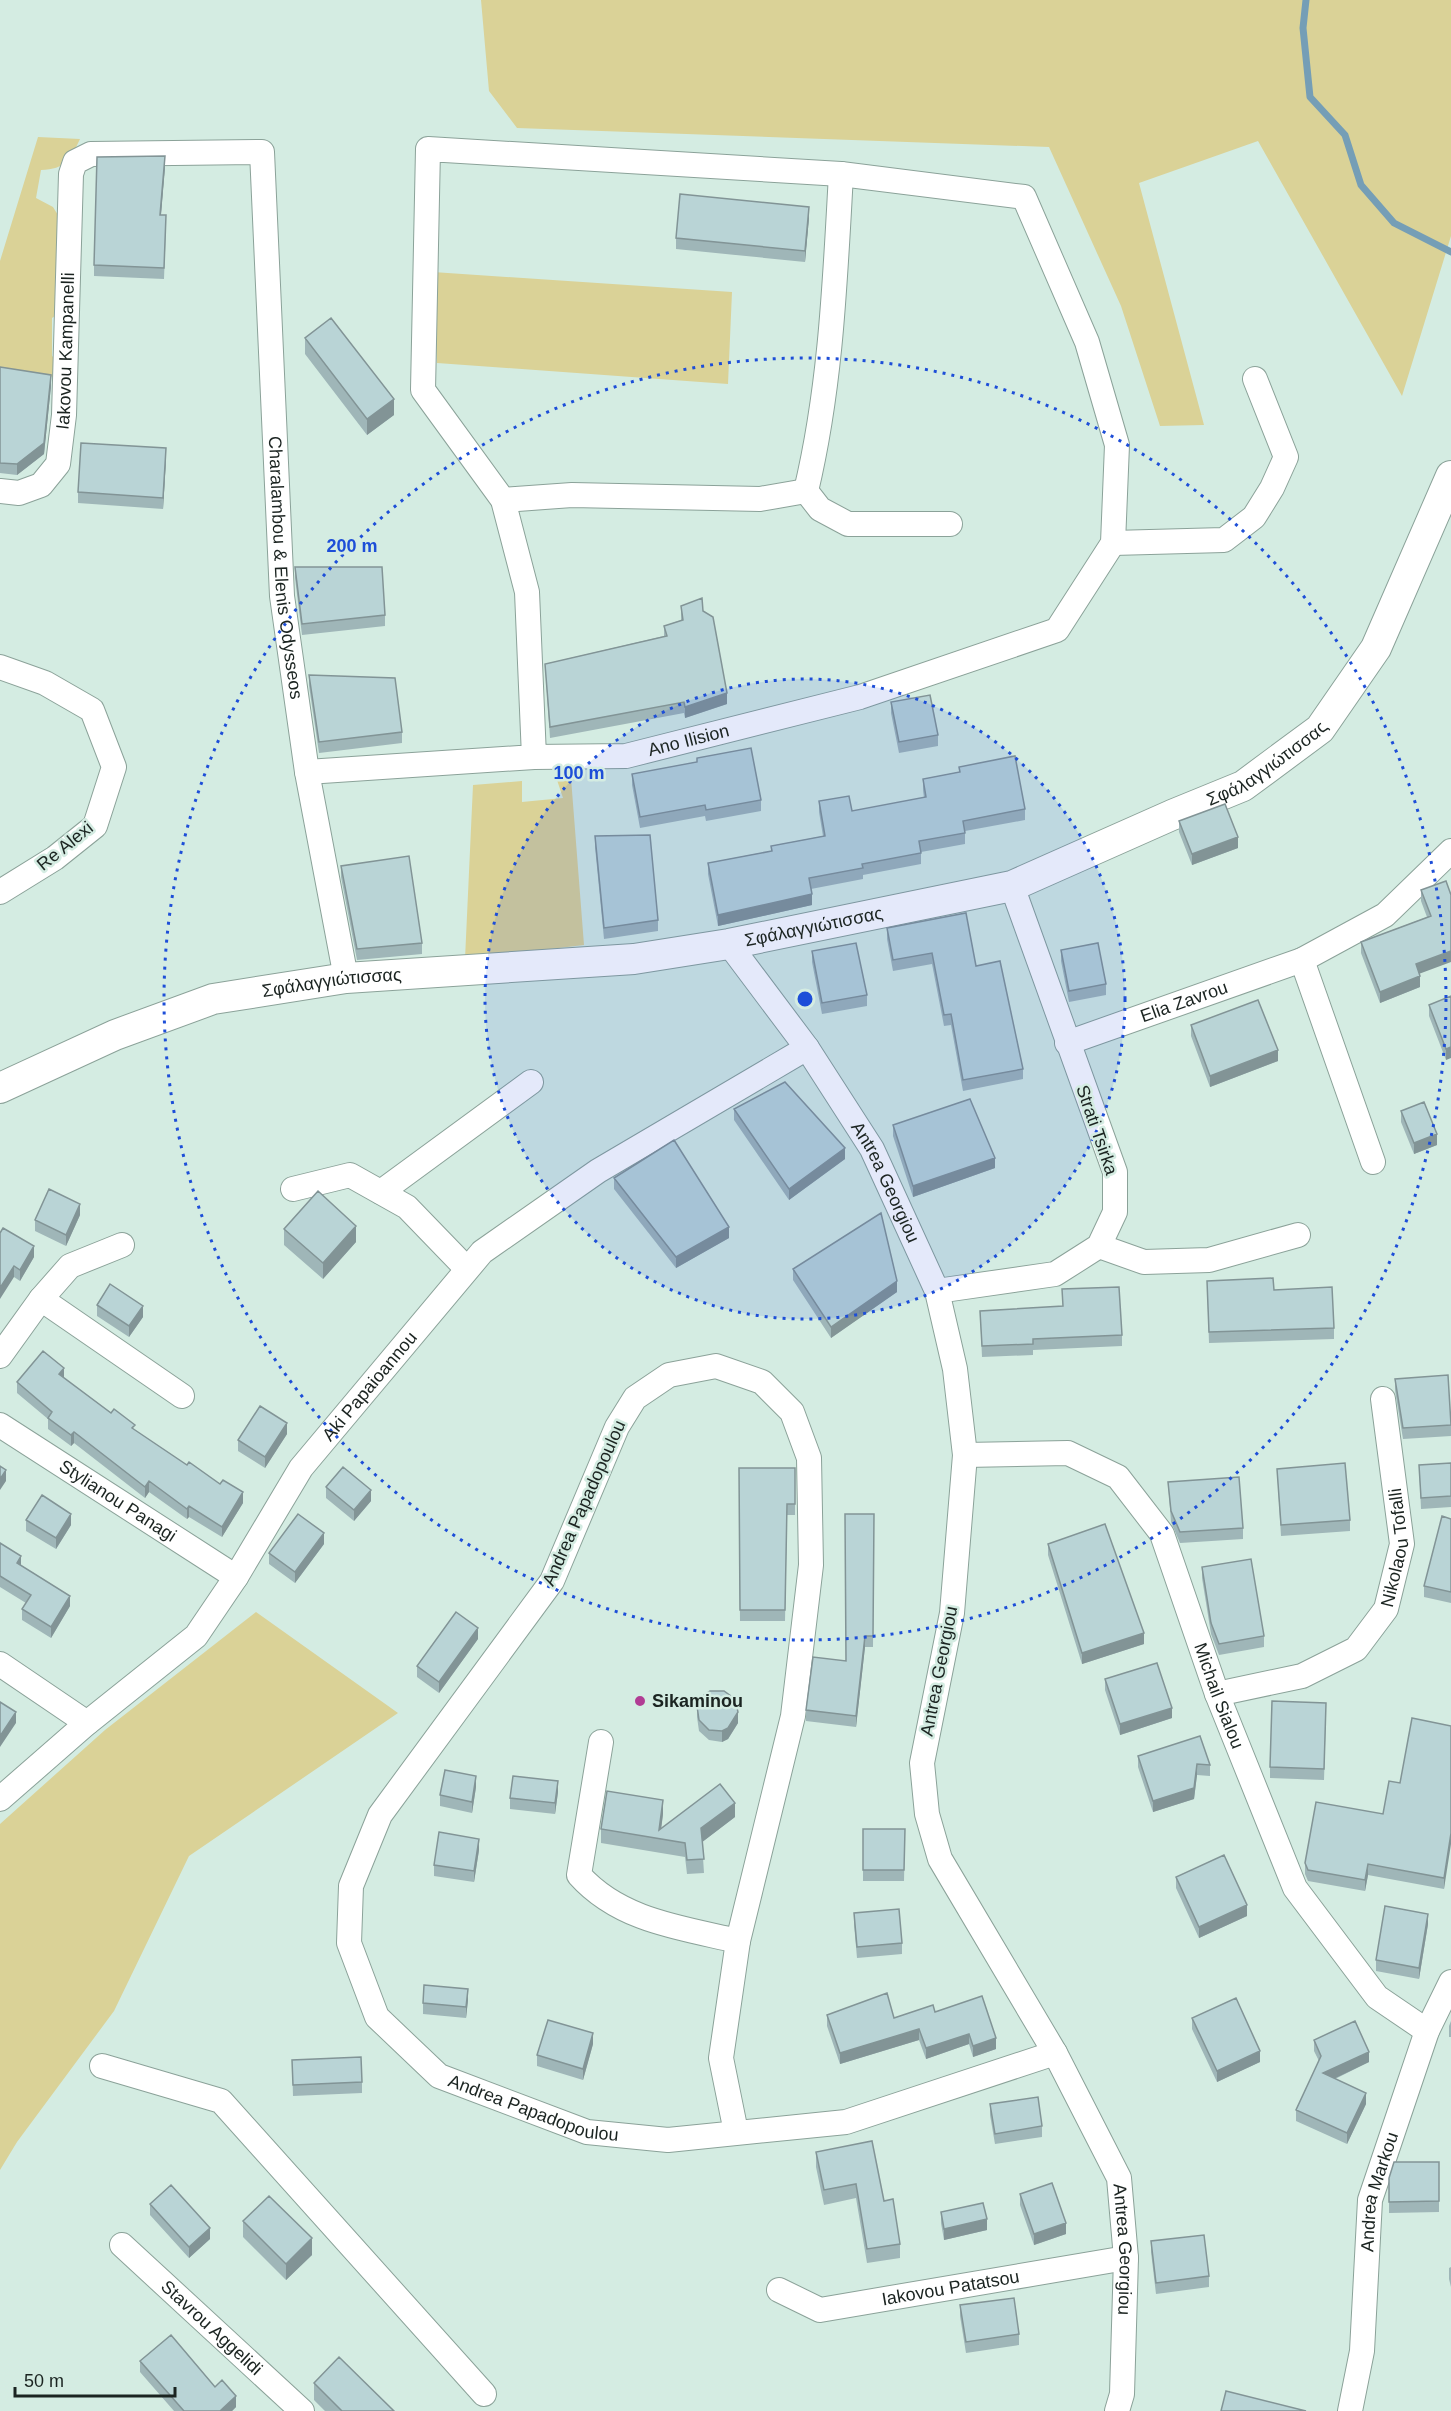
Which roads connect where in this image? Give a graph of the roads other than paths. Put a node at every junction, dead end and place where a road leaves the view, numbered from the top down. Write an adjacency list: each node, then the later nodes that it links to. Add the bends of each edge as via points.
1 (262, 152): 5 (street, Iakovou Kampanelli, via 92,154 80,158 72,167 64,415 58,464 41,485 19,493); 12 (street, Charalambou & Elenis Odysseos, via 282,596)
2 (841, 174): 6 (street, via 830,351 819,436); 7 (street, via 428,149 423,390); 9 (street, via 1024,197 1087,342 1117,445)
3 (1255, 379): 9 (street, via 1286,457 1254,517 1224,540)
4 (1451, 476): 14 (street, Σφάλαγγιώτισσας, via 1376,648 1320,729 1243,786)
5 (0, 490)
6 (806, 491): 7 (street, via 760,499 572,495); 8 (street, via 819,509 848,524)
7 (503, 500): 11 (street, via 526,592)
8 (950, 524)
9 (1113, 543): 11 (street, Ano Ilision, via 1058,630 860,697 626,756)
10 (0, 667): 15 (street, Re Alexi, via 45,683 92,710 114,767 95,826 55,858)
11 (534, 758): 12 (street, Ano Ilision)
12 (307, 772): 18 (street, Charalambou & Elenis Odysseos)
13 (1451, 851): 17 (street, Elia Zavrou, via 1385,915)
14 (1012, 886): 16 (street, Σφάλαγγιώτισσας); 19 (street, Strati Tsirka)
15 (0, 891)
16 (729, 944): 18 (street, Σφάλαγγιώτισσας, via 634,958); 20 (street, Antrea Georgiou)
17 (1302, 960): 19 (street, Elia Zavrou); 23 (street)
18 (346, 978): 22 (street, Σφάλαγγιώτισσας, via 213,999 115,1035)
19 (1067, 1043): 28 (street, Strati Tsirka, via 1115,1172 1115,1212)
20 (807, 1048): 29 (street, Aki Papaioannou, via 598,1172 482,1252); 30 (street, Antrea Georgiou, via 872,1149)
21 (531, 1082): 25 (street)
22 (0, 1088)
23 (1373, 1162)
24 (293, 1189): 25 (street, via 350,1175)
25 (381, 1192): 29 (street, via 407,1207)
26 (1298, 1235): 28 (street, via 1209,1260 1144,1262)
27 (122, 1245): 31 (street, via 70,1266)
28 (1099, 1246): 30 (street, via 1055,1274)
29 (467, 1269): 37 (street, Aki Papaioannou, via 301,1468)
30 (937, 1291): 36 (street, Antrea Georgiou, via 955,1369)
31 (41, 1299): 32 (street); 33 (street)
32 (0, 1356)
33 (182, 1395)
34 (1383, 1399): 39 (street, Nikolaou Tofalli, via 1402,1544 1386,1609 1356,1649 1311,1672)
35 (0, 1425): 37 (street, Stylianou Panagi)
36 (965, 1455): 39 (street, Michail Sialou, via 1068,1453 1118,1477 1162,1534); 46 (street, Antrea Georgiou, via 952,1613 922,1763 927,1814 940,1859)
37 (236, 1577): 40 (street, Aki Papaioannou, via 196,1636)
38 (0, 1664): 40 (street)
39 (1217, 1694): 45 (street, Michail Sialou, via 1295,1888 1377,1997)
40 (87, 1724): 42 (street, Aki Papaioannou)
41 (602, 1742): 43 (street, via 579,1875 592,1890 638,1917)
42 (0, 1799)
43 (738, 1941): 48 (street, Andrea Papadopoulou, via 721,2058); 48 (street, Andrea Papadopoulou, via 793,1716 811,1565 809,1458 792,1412 762,1382 716,1366 669,1375 635,1398 617,1427 552,1581 380,1815 351,1886 349,1943 377,2017 439,2076 587,2132 668,2140)
44 (1451, 1982): 45 (street, Andrea Markou)
45 (1427, 2031): 55 (street, Andrea Markou, via 1370,2200 1362,2351)
46 (1055, 2053): 48 (street, Andrea Papadopoulou, via 846,2122); 50 (street, Antrea Georgiou, via 1119,2178)
47 (102, 2066): 52 (street, via 221,2101)
48 (736, 2132)
49 (122, 2245): 53 (street, Stavrou Aggelidi)
50 (1126, 2258): 51 (street, Iakovou Patatsou, via 820,2310); 54 (street, Antrea Georgiou, via 1122,2394)
51 (779, 2290)
52 (484, 2394)
53 (302, 2411)
54 (1117, 2411)
55 (1350, 2411)

